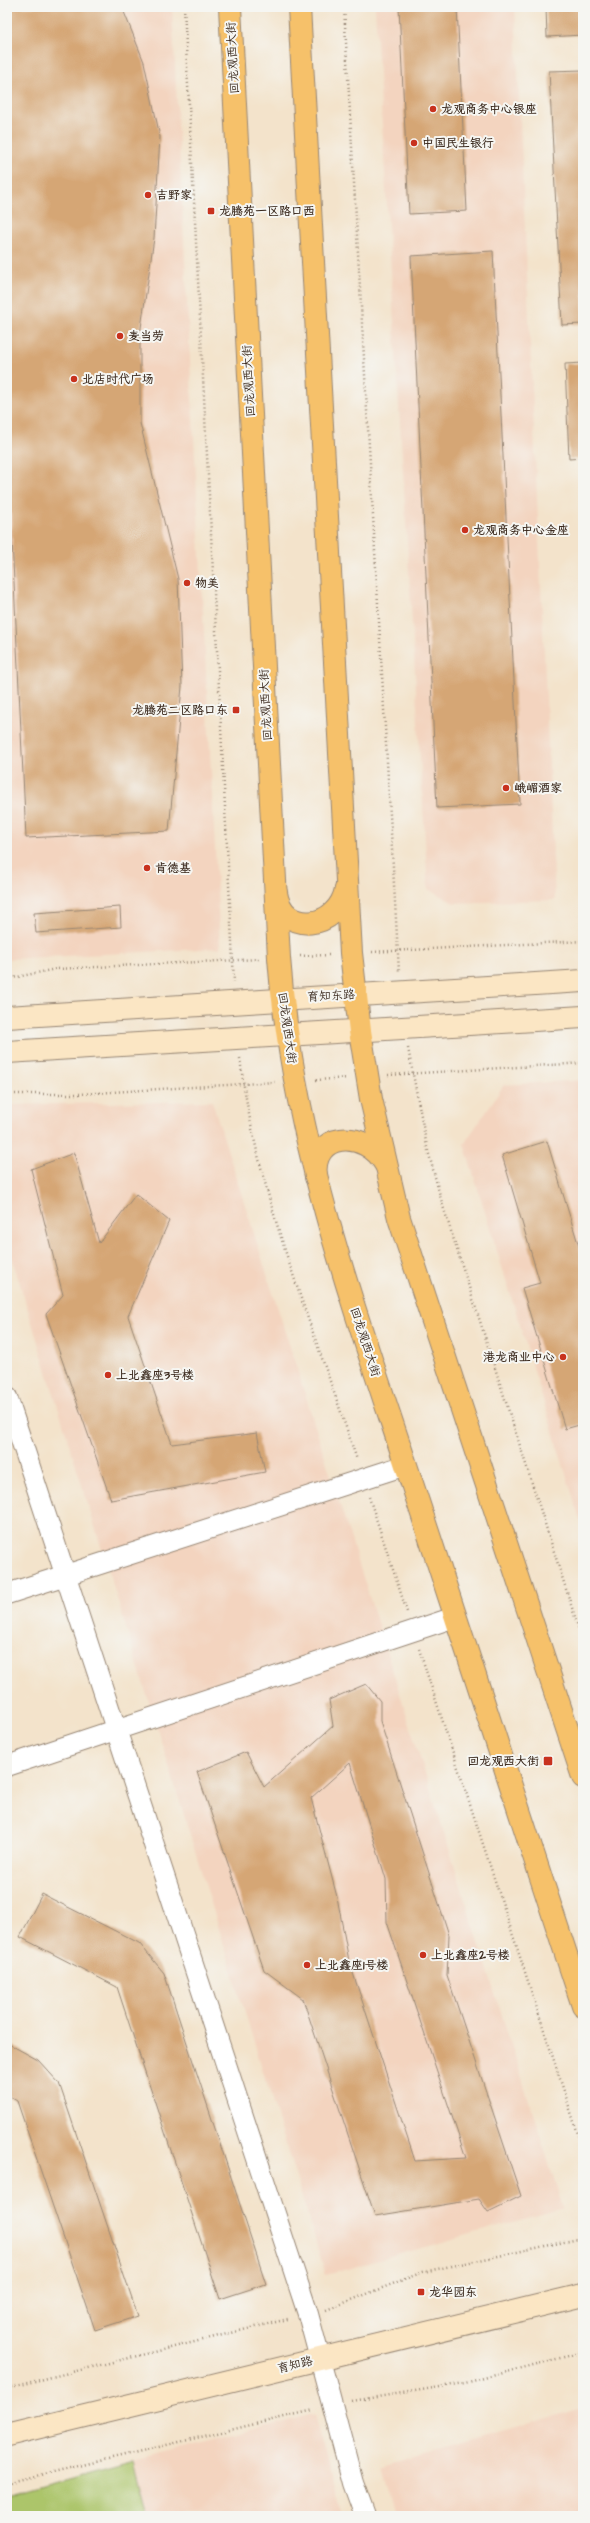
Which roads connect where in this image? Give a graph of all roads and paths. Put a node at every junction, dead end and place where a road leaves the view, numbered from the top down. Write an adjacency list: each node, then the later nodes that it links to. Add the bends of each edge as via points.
1 (184, 7): 8 (path)
2 (230, 7): 6 (main road, 回龙观西大街)
3 (299, 7): 5 (main road)
4 (344, 7): 7 (path)
5 (347, 882): 6 (main road, via 344,898 335,912 315,923 300,921 287,913 278,902); 10 (main road)
6 (275, 888): 11 (main road, 回龙观西大街)
7 (396, 933)
8 (232, 939)
9 (583, 941): 10 (path)
10 (351, 953): 11 (path); 14 (main road)
11 (279, 958): 12 (path, via 56,969); 15 (main road, 回龙观西大街)
12 (7, 979)
13 (583, 981): 14 (main road, 育知东路)
14 (355, 995): 15 (main road, 育知东路); 18 (main road)
15 (282, 999): 16 (main road, 育知东路); 19 (main road, 回龙观西大街)
16 (7, 1017)
17 (583, 1017): 18 (main road)
18 (360, 1031): 19 (main road); 22 (main road)
19 (286, 1035): 20 (main road); 23 (main road, 回龙观西大街)
20 (7, 1052)
21 (583, 1064): 22 (path)
22 (367, 1076): 23 (path); 26 (main road)
23 (294, 1081): 24 (path, via 78,1094); 27 (main road, 回龙观西大街)
24 (7, 1094)
25 (417, 1101): 33 (path, via 442,1203)
26 (386, 1166): 27 (main road, via 369,1146 346,1138 333,1143 322,1153 316,1166); 36 (main road, via 399,1218)
27 (316, 1180): 29 (main road, 回龙观西大街, via 331,1236)
28 (7, 1397): 30 (street)
29 (406, 1464): 30 (street); 32 (main road, 回龙观西大街)
30 (66, 1575): 31 (street); 34 (street)
31 (7, 1594)
32 (455, 1617): 34 (street); 37 (main road, 回龙观西大街)
33 (583, 1642)
34 (116, 1729): 35 (street); 40 (street, via 308,2314)
35 (7, 1766)
36 (583, 1777)
37 (583, 2006)
38 (583, 2295): 40 (main road, 育知路)
39 (583, 2352): 41 (path, via 465,2383)
40 (320, 2358): 41 (street); 42 (main road, 育知路)
41 (333, 2405): 43 (path); 44 (street, via 353,2483)
42 (7, 2434)
43 (7, 2483)
44 (365, 2516)

